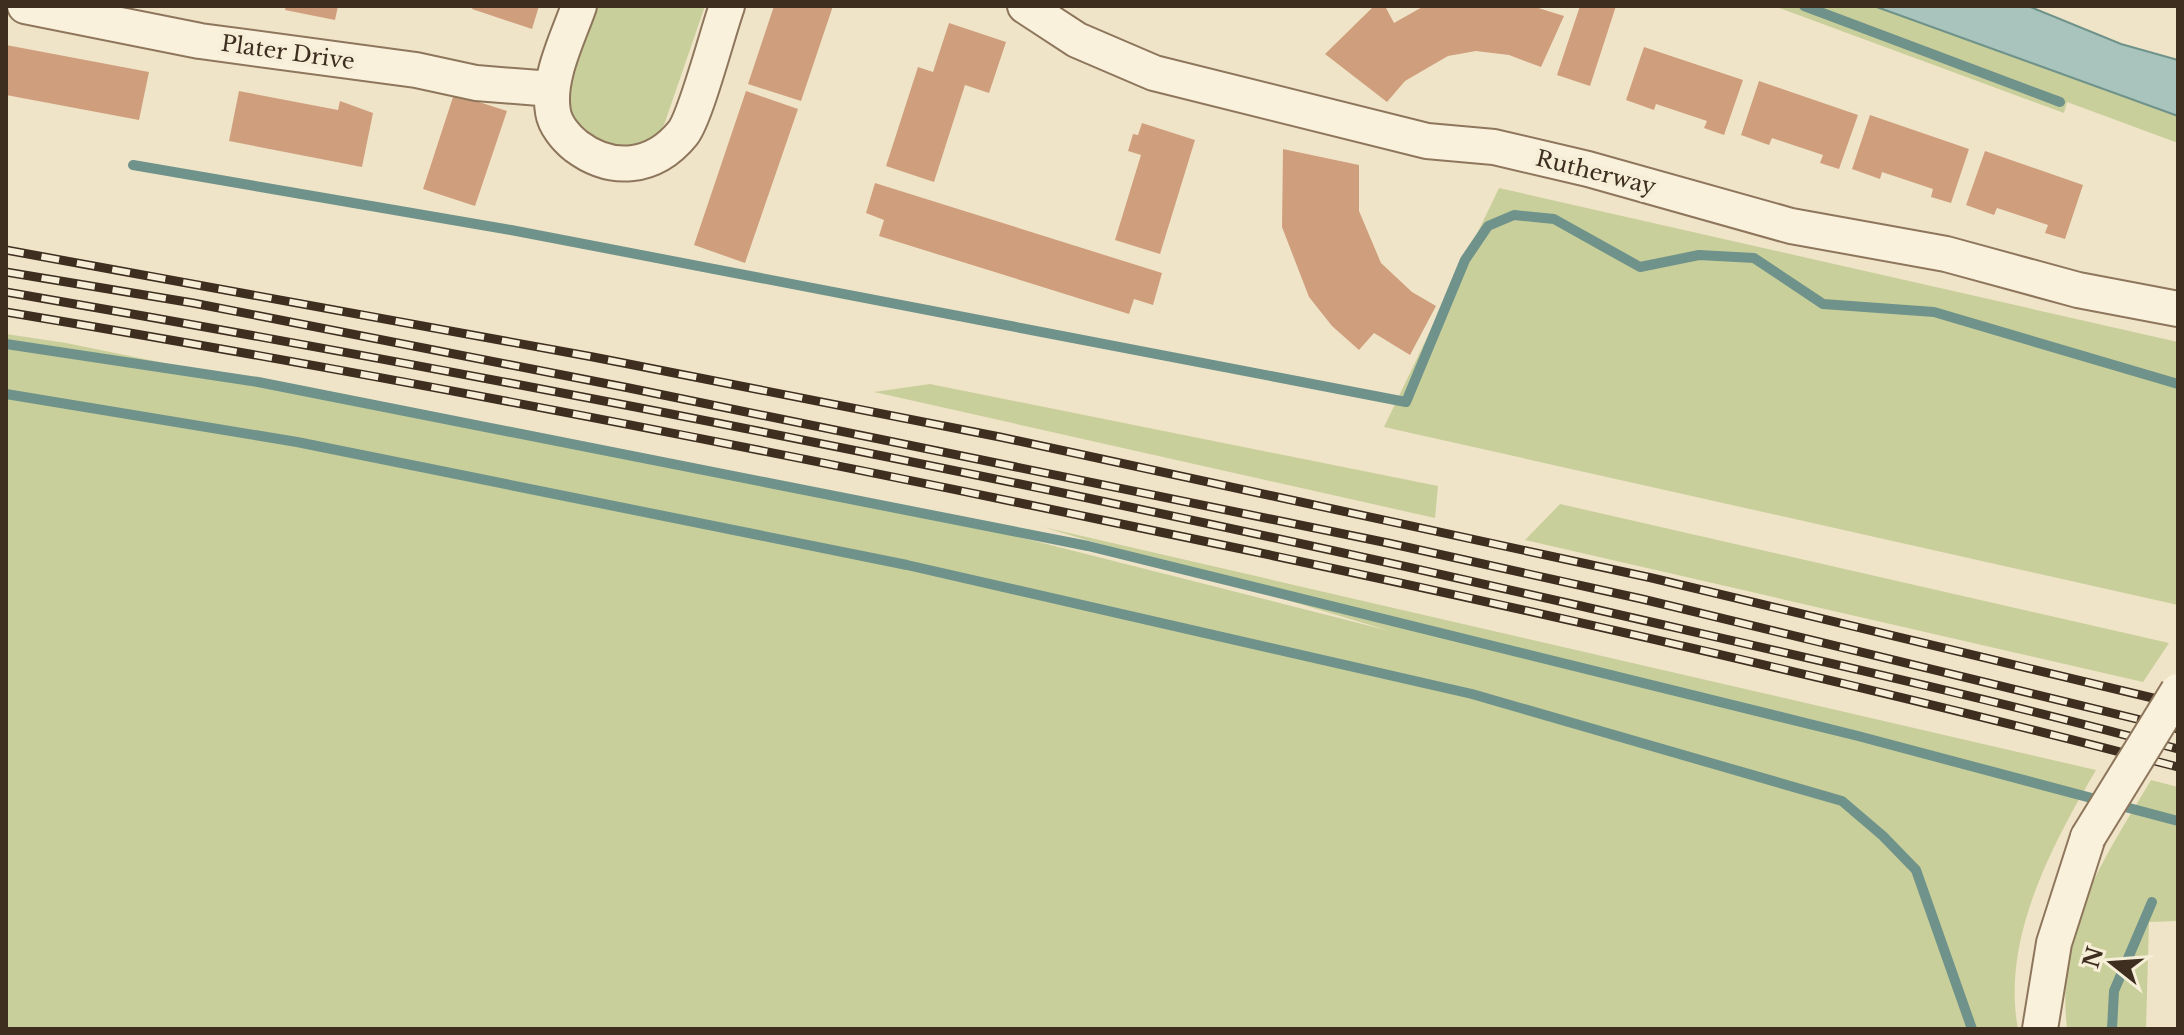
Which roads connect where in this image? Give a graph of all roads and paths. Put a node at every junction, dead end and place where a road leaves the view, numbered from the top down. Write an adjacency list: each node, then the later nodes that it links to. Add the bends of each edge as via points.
1 (25, 6): 5 (street, Plater Drive, via 200,41 476,83)
2 (579, 6): 5 (street)
3 (727, 6): 5 (street, via 684,131 660,154 628,166 595,160 566,139 553,115)
4 (1025, 6): 6 (street, Rutherway, via 1077,40 1154,73 1427,141 1494,147 1588,169 1791,226 1946,254 2078,290)
5 (552, 89)
6 (2178, 309)
7 (2178, 691): 8 (street, bridge, via 2088,837 2054,943)
8 (2040, 1029)

